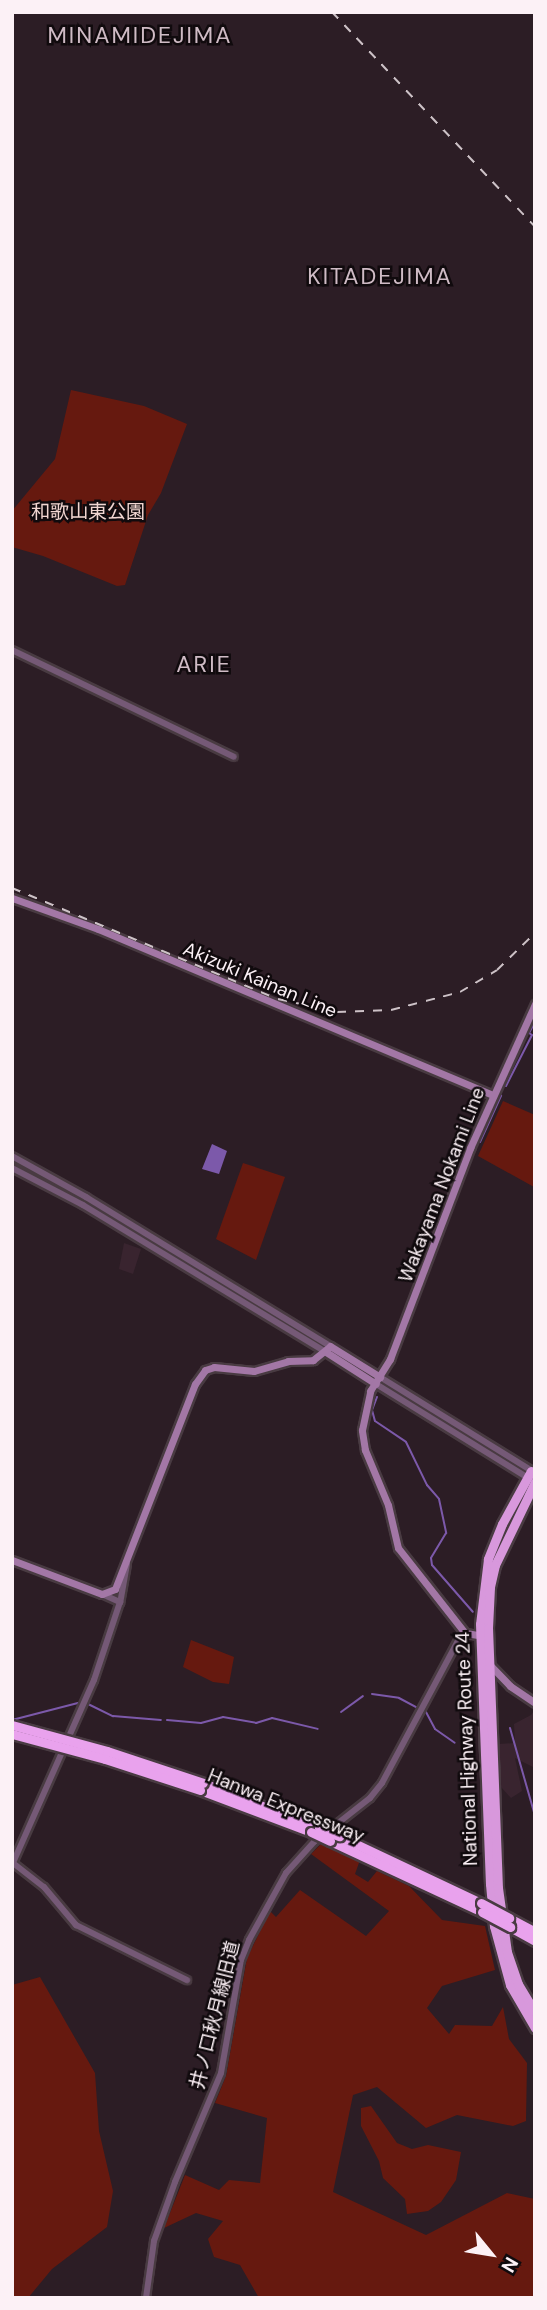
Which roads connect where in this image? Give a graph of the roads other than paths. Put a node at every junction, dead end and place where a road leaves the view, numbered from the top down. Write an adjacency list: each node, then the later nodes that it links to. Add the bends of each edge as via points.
1 (12, 650): 2 (street)
2 (234, 757)
3 (12, 898): 5 (main road, Akizuki Kainan Line, via 98,929)
4 (535, 1004): 5 (main road, Wakayama Nokami Line)
5 (493, 1095): 9 (main road, Wakayama Nokami Line)
6 (12, 1156): 8 (street, via 86,1197)
7 (12, 1168): 8 (street)
8 (328, 1349): 9 (main road); 12 (main road, via 313,1360 288,1361 245,1373 214,1367 205,1370 195,1384)
9 (378, 1381): 10 (street); 15 (main road, Wakayama Nokami Line, via 370,1391 362,1439 388,1505 398,1548)
10 (533, 1475): 16 (highway, National Highway Route 24, via 488,1559 482,1587)
11 (12, 1560): 13 (main road)
12 (127, 1562): 13 (main road, via 115,1589); 14 (street)
13 (102, 1594): 14 (street)
14 (120, 1602): 25 (street, via 94,1679 13,1863 44,1887 76,1925)
15 (465, 1633): 16 (main road); 28 (street, 井ノ口秋月線旧道, via 382,1783 286,1873 249,1940 241,1960 221,2073 154,2241)
16 (485, 1636): 17 (highway, National Highway Route 24)
17 (485, 1662): 18 (main road); 26 (highway, National Highway Route 24, via 498,1888 507,1952 518,1984); 27 (highway, National Highway Route 24, via 494,1926 510,1985)
18 (535, 1703)
19 (12, 1725): 21 (highway, Hanwa Expressway, bridge, via 107,1751)
20 (12, 1734): 21 (highway, Hanwa Expressway, bridge)
21 (201, 1786): 22 (highway, Hanwa Expressway, bridge, via 334,1838)
22 (509, 1922): 23 (highway, Hanwa Expressway); 24 (highway, Hanwa Expressway)
23 (535, 1932)
24 (535, 1941)
25 (187, 1980)
26 (535, 2012)
27 (535, 2028)
28 (146, 2298)

